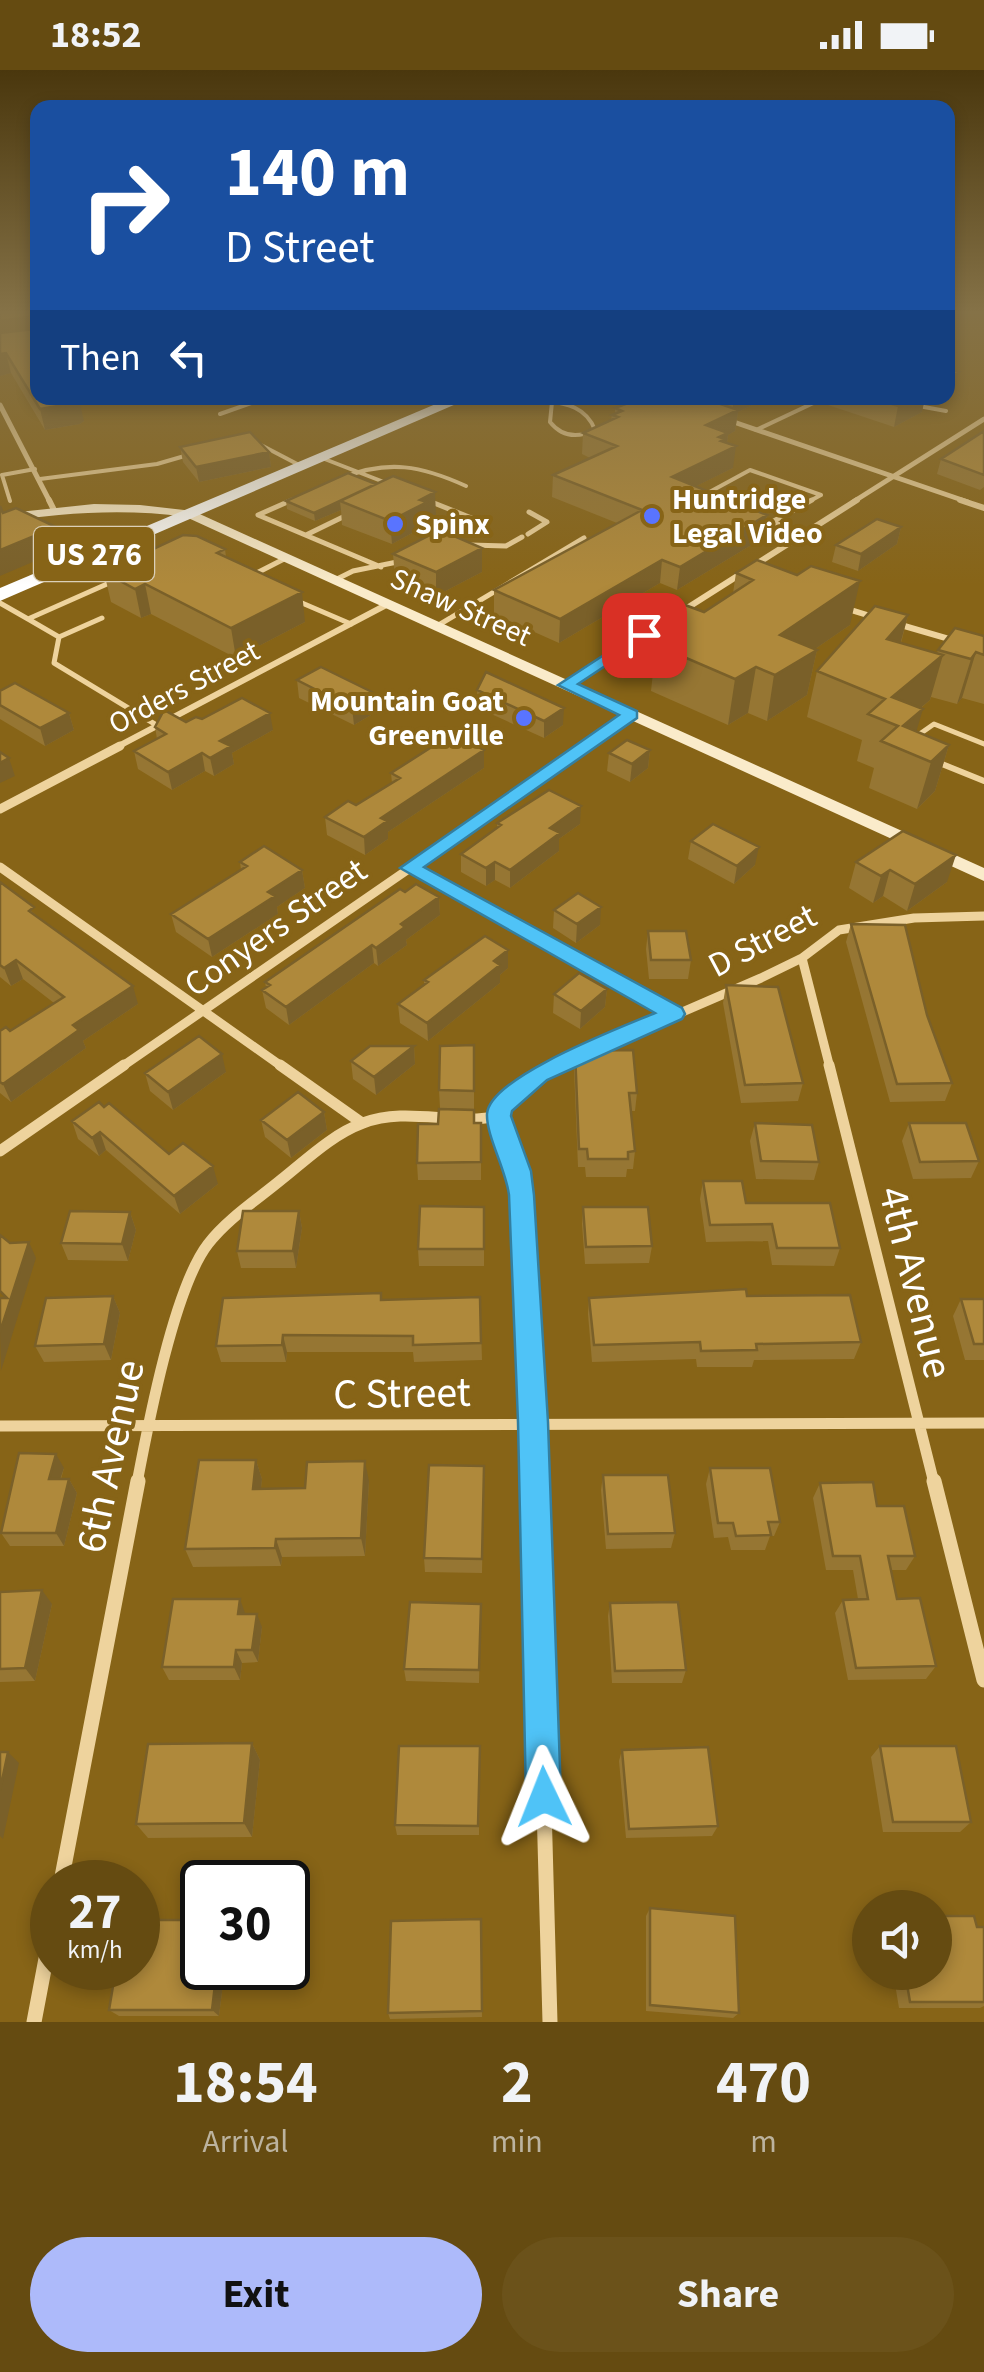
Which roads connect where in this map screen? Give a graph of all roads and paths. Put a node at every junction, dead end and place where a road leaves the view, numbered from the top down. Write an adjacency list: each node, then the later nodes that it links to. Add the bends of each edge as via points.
1 (0, 405): 17 (street)
2 (246, 405): 9 (lane)
3 (439, 405): 15 (highway, US 276)
4 (552, 405): 5 (lane, via 555,430 576,436 596,430 580,408)
5 (566, 405)
6 (809, 405): 12 (lane)
7 (916, 405): 8 (lane)
8 (946, 411)
9 (220, 414)
10 (719, 417): 12 (street)
11 (984, 419): 20 (street)
12 (756, 430): 20 (street)
13 (254, 441): 16 (lane)
14 (191, 454): 22 (lane)
15 (322, 458): 16 (highway, US 276); 18 (lane)
16 (295, 469): 33 (highway, US 276)
17 (35, 470): 19 (lane); 22 (street)
18 (356, 471): 21 (lane); 23 (lane, via 398,462); 24 (lane)
19 (1, 475): 27 (lane)
20 (894, 477): 29 (street); 37 (street)
21 (340, 478)
22 (40, 479): 30 (street)
23 (466, 486)
24 (402, 490)
25 (307, 493): 38 (lane, via 258,515)
26 (417, 496): 32 (lane, via 479,521 436,544 494,547 547,522)
27 (10, 501)
28 (714, 501): 36 (lane, via 702,494 750,470 820,495)
29 (984, 508)
30 (54, 510): 33 (street, Shaw Street, via 124,504); 35 (street, Shaw Street)
31 (354, 512): 38 (lane)
32 (528, 512)
33 (189, 514): 40 (street, Shaw Street); 49 (highway, US 276)
34 (757, 517): 36 (lane)
35 (0, 518)
36 (772, 522): 37 (lane)
37 (805, 534): 44 (street)
38 (306, 535): 42 (lane)
39 (584, 538): 56 (lane)
40 (286, 558): 45 (street, Shaw Street); 47 (lane, via 246,579)
41 (410, 558): 42 (lane)
42 (381, 567): 45 (lane)
43 (132, 572): 53 (lane)
44 (736, 577): 46 (street); 59 (street)
45 (335, 580): 51 (street, Shaw Street)
46 (754, 582)
47 (263, 586)
48 (280, 594): 55 (lane)
49 (0, 595)
50 (0, 603): 53 (lane)
51 (388, 604): 55 (street, Orders Street); 56 (street, Shaw Street)
52 (831, 605): 58 (street)
53 (28, 618): 57 (lane)
54 (102, 618): 57 (lane)
55 (351, 624): 61 (street, Orders Street)
56 (437, 626): 59 (street, Shaw Street)
57 (59, 638): 61 (lane, via 54,663)
58 (984, 649)
59 (566, 685): 60 (street, Shaw Street)
60 (631, 714): 68 (street, Conyers Street); 69 (street, Shaw Street)
61 (158, 726): 66 (street, Orders Street)
62 (984, 744): 63 (lane, via 934,724 914,738)
63 (916, 753)
64 (934, 761): 65 (lane)
65 (984, 782)
66 (0, 810)
67 (0, 867): 72 (street)
68 (410, 868): 72 (street, Conyers Street); 73 (street)
69 (984, 875)
70 (984, 916): 71 (street, D Street, via 870,922 828,935)
71 (802, 958): 73 (street, D Street); 79 (street, 4th Avenue)
72 (202, 1011): 75 (street); 76 (street, Conyers Street)
73 (674, 1014): 74 (street, D Street, via 539,1074 501,1106)
74 (499, 1116): 75 (street, via 394,1115); 77 (street, via 522,1195)
75 (362, 1122): 81 (street, 6th Avenue, via 320,1148 209,1242 184,1286)
76 (0, 1151)
77 (533, 1422): 79 (street, C Street); 81 (street, C Street); 86 (street)
78 (984, 1423): 79 (street, C Street)
79 (919, 1424): 82 (street, 4th Avenue)
80 (0, 1426): 81 (street, C Street)
81 (148, 1426): 83 (street, 6th Avenue)
82 (984, 1680)
83 (65, 1860)
84 (40, 1990): 85 (street)
85 (34, 2022)
86 (550, 2022)

